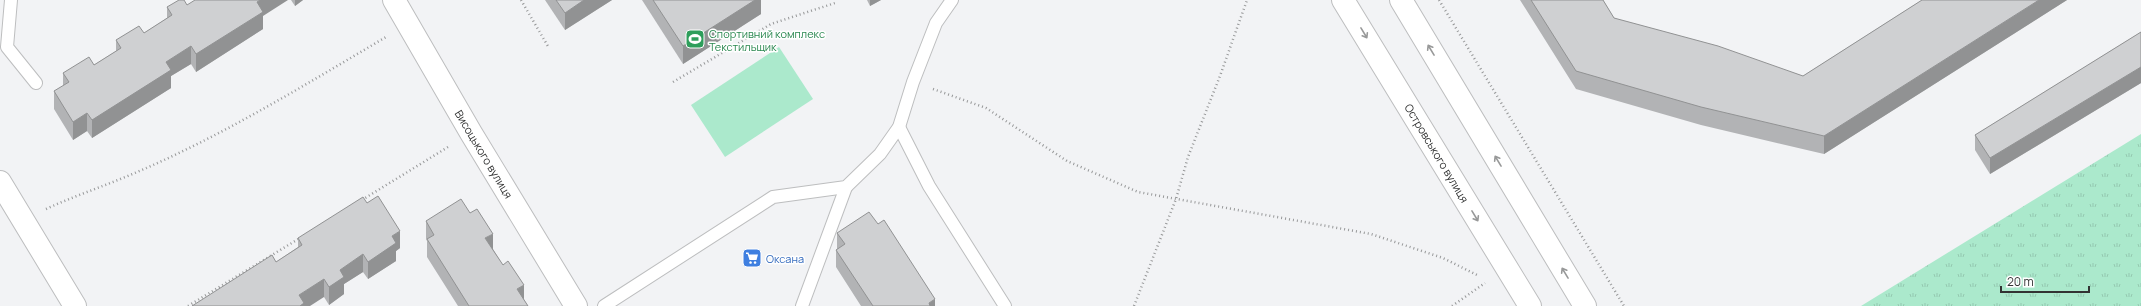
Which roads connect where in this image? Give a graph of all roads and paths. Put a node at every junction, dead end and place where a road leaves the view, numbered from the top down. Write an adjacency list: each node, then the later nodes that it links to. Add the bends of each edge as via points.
1 (11, 0): 14 (lane, via 8,47)
2 (394, 0): 10 (street, Висоцького вулиця)
3 (521, 0): 11 (path)
4 (952, 0): 13 (lane, via 936,23)
5 (1247, 0): 19 (path, via 1188,157)
6 (1344, 0): 31 (street, Островського вулиця, one-way to 31)
7 (1401, 0): 32 (street, one-way to 7)
8 (1439, 0): 33 (path)
9 (835, 3): 12 (path, via 771,24)
10 (408, 24): 16 (street, Висоцького вулиця); 21 (path, via 280,100 208,137 130,175)
11 (550, 48)
12 (673, 82)
13 (913, 82): 15 (lane); 19 (path, via 986,108 1067,161 1138,192)
14 (36, 83)
15 (899, 127): 18 (lane, via 880,154); 28 (lane, via 929,186)
16 (471, 133): 20 (path); 25 (street, Висоцького вулиця)
17 (0, 182): 21 (street)
18 (846, 187): 26 (lane, via 773,197); 27 (lane)
19 (1176, 199): 29 (path); 30 (path, via 1371,234 1443,258 1489,281)
20 (356, 203)
21 (23, 219): 23 (street)
22 (302, 236): 24 (path)
23 (75, 306)
24 (188, 306)
25 (576, 306)
26 (604, 306)
27 (802, 306)
28 (1005, 306)
29 (1134, 306)
30 (1452, 306)
31 (1530, 306)
32 (1585, 306)
33 (1624, 306)

